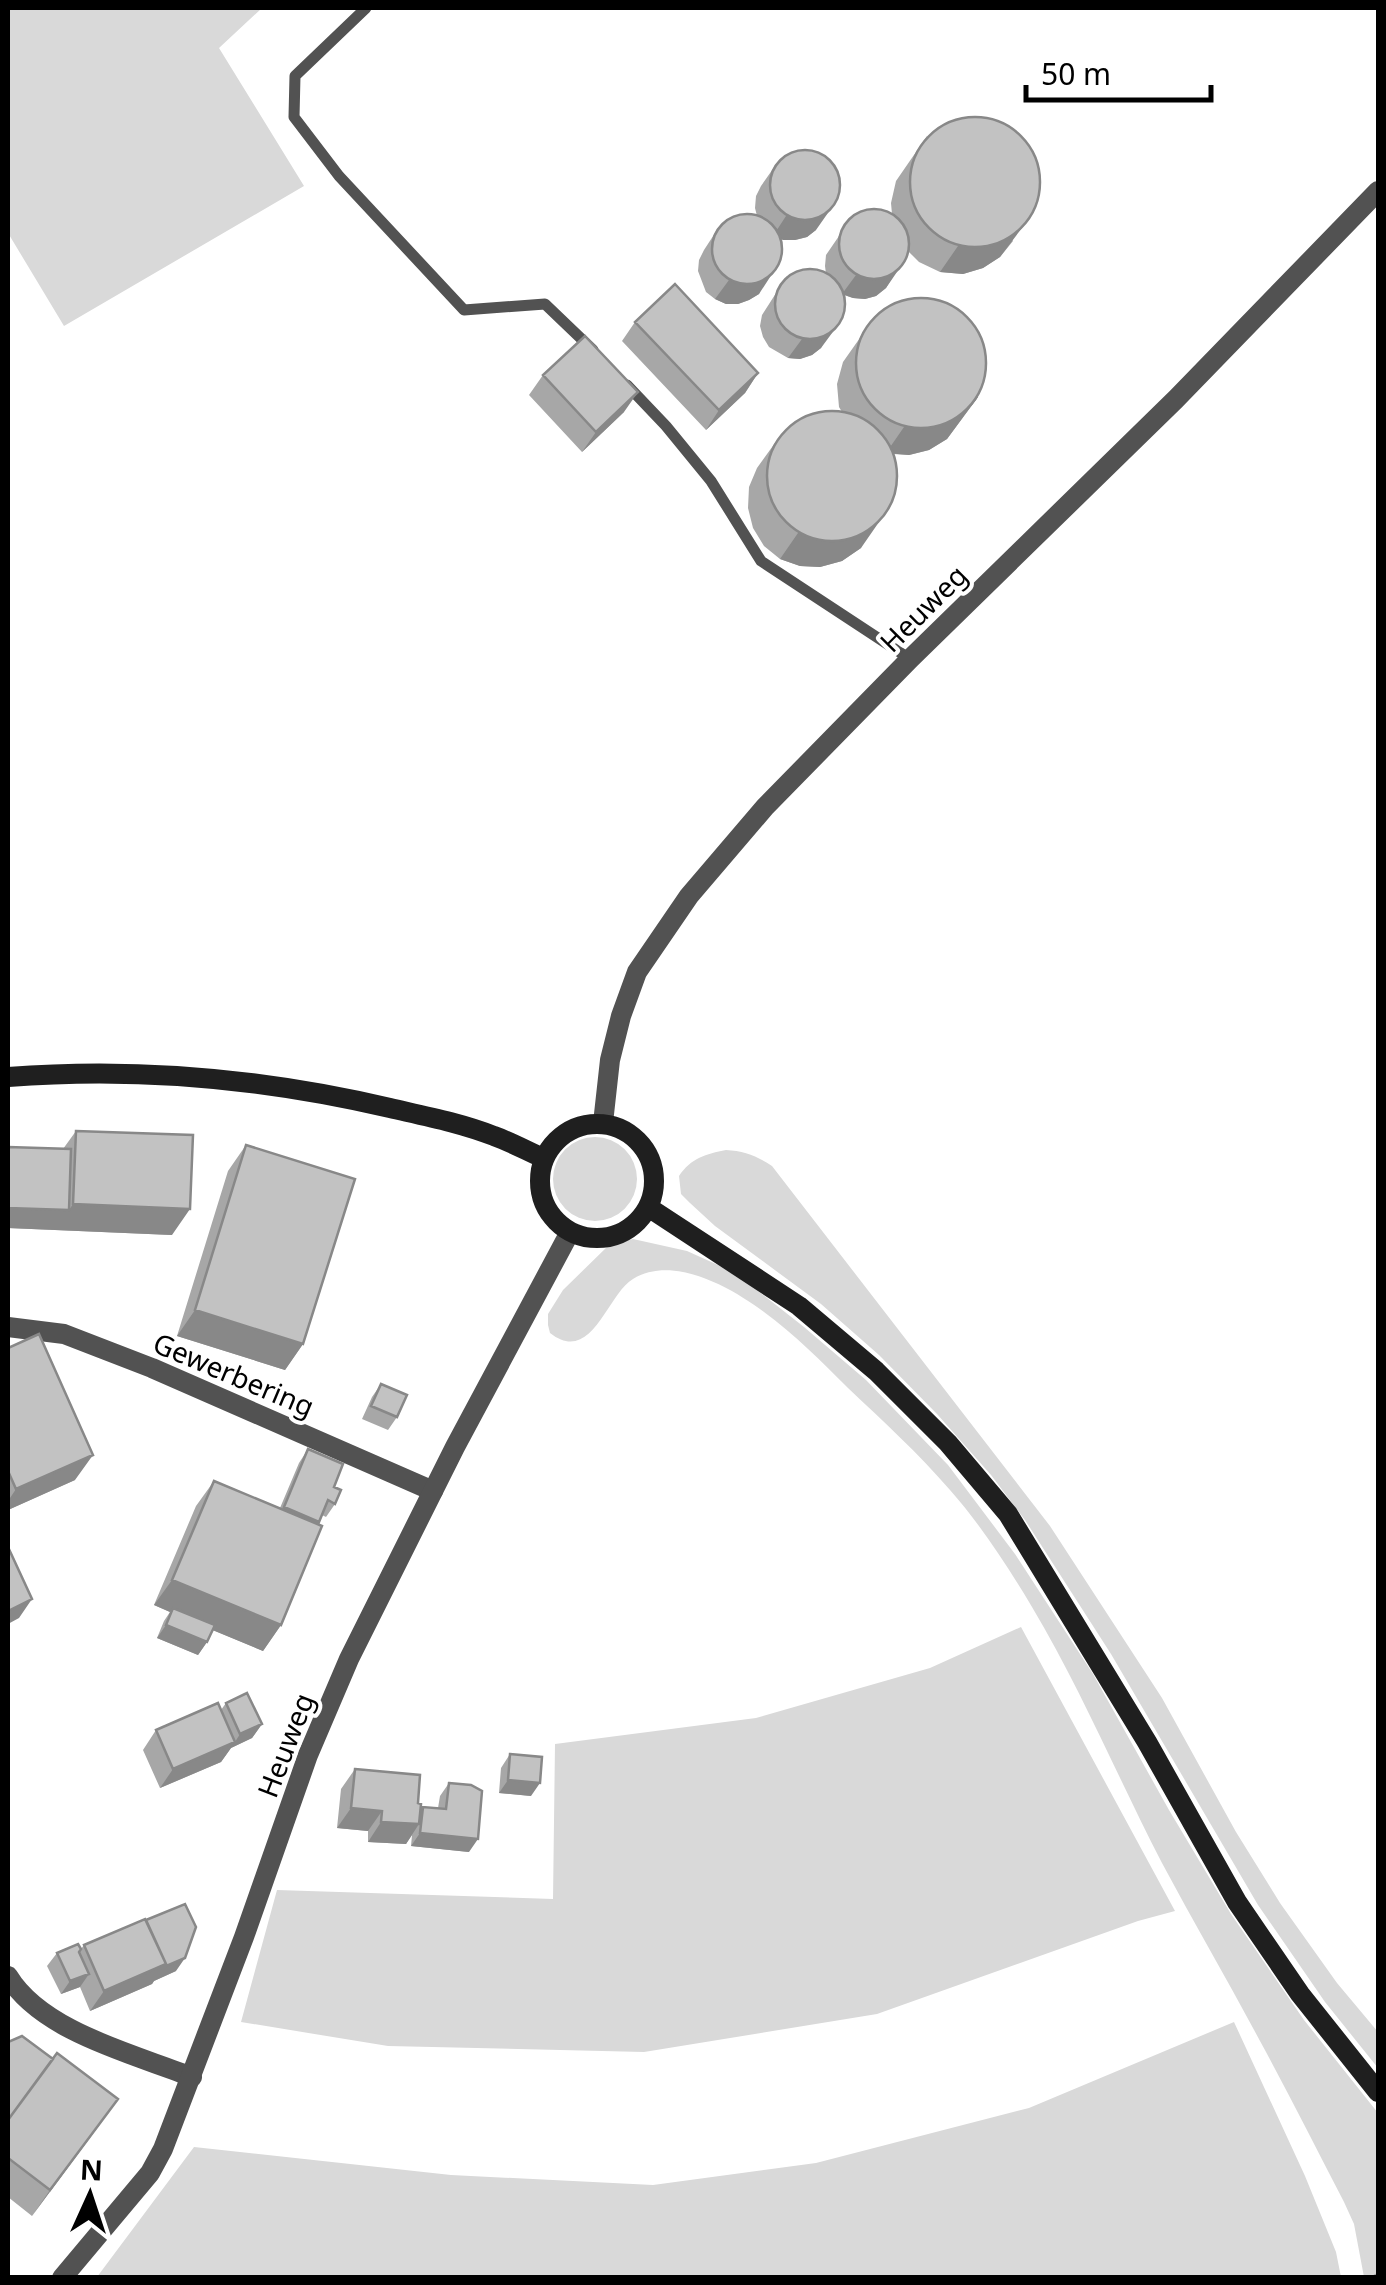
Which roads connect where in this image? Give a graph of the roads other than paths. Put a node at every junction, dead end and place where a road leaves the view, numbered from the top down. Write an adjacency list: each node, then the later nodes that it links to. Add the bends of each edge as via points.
1 (366, 8): 3 (lane, via 295,76 294,117 338,176 464,310 544,304)
2 (1378, 191): 5 (street, Heuweg)
3 (606, 363)
4 (618, 376): 5 (lane, via 712,481 760,561)
5 (910, 659): 7 (street, Heuweg, via 765,807 689,896 637,972 610,1060)
6 (8, 1077): 8 (main road, via 128,1074 334,1095 494,1136)
7 (604, 1123): 8 (main road, via 568,1131); 9 (main road, via 636,1138 647,1152 654,1179)
8 (544, 1158): 10 (main road, via 540,1192 556,1222)
9 (648, 1207): 10 (main road, via 638,1222 605,1238); 15 (main road, via 800,1306 948,1443 1008,1514 1237,1902)
10 (570, 1232): 12 (street, Heuweg)
11 (8, 1327): 12 (street, Gewerbering, via 64,1334)
12 (433, 1490): 14 (street, Heuweg, via 308,1755)
13 (8, 1976): 14 (street, via 17,1992 75,2033)
14 (192, 2077): 16 (street, Heuweg, via 150,2172)
15 (1378, 2092)
16 (62, 2278)

